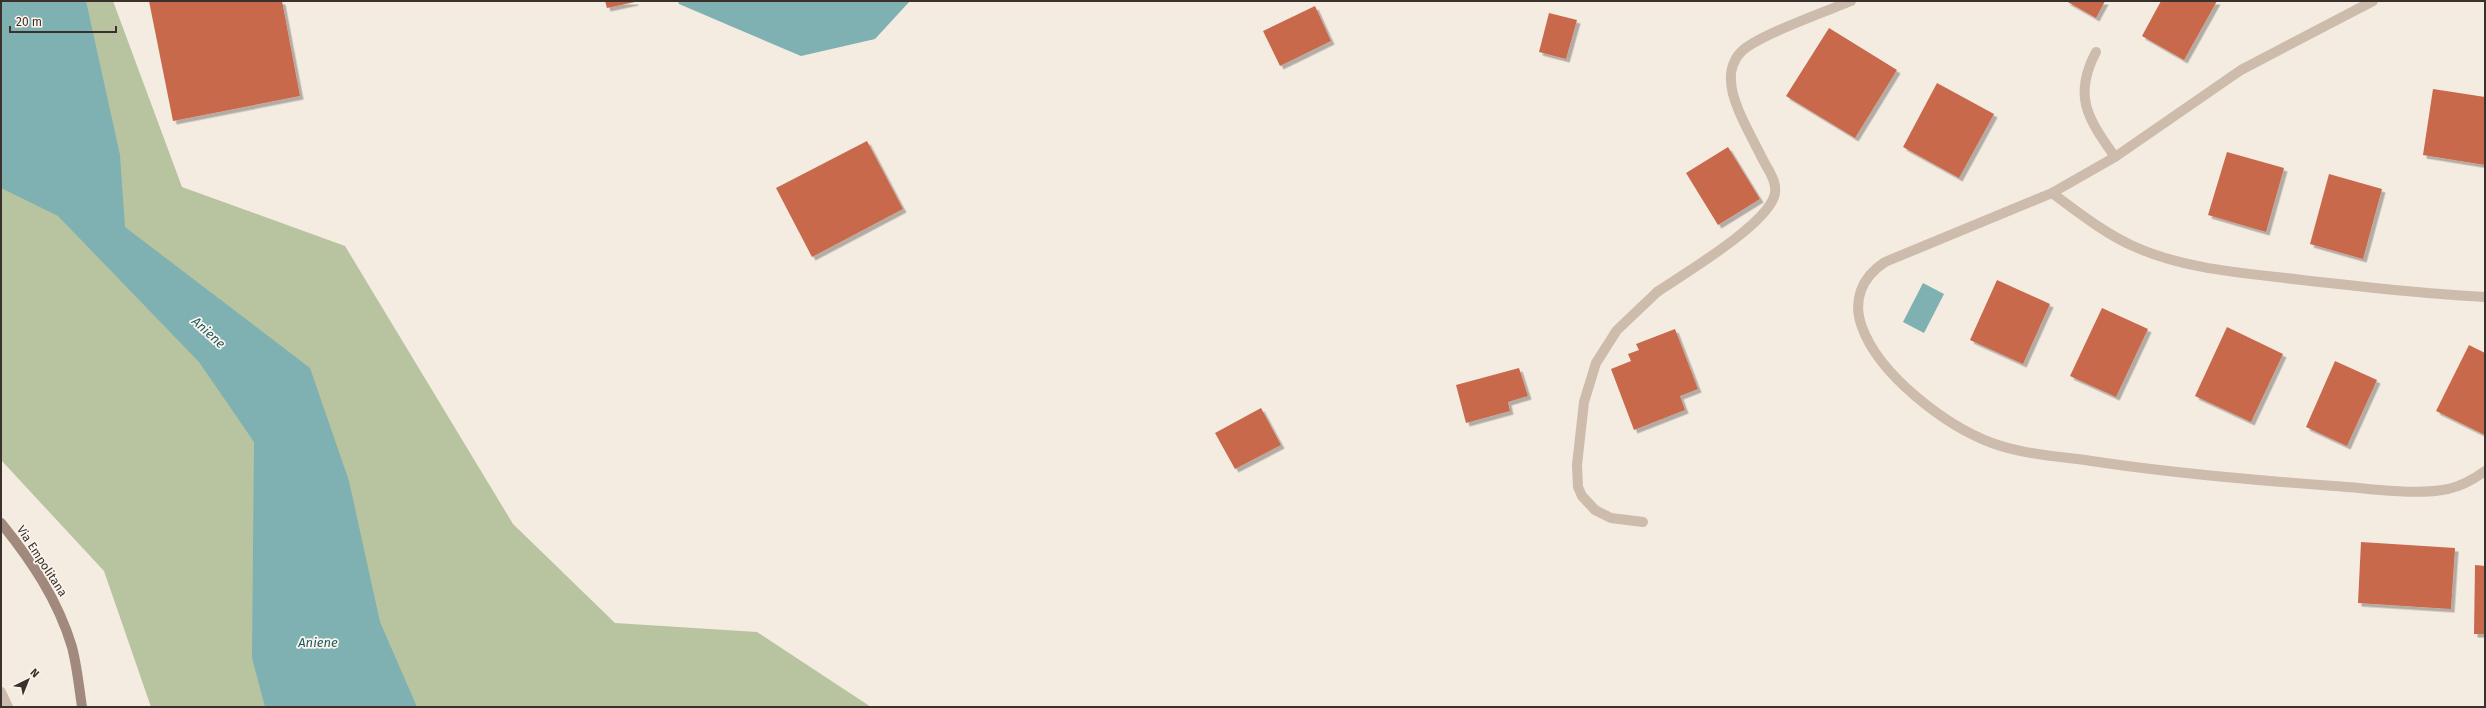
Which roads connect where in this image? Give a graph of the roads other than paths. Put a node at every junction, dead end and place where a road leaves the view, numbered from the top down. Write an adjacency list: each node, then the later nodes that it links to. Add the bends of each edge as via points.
1 (1851, 1): 8 (street, via 1759,40 1742,51 1736,59 1730,78 1732,91 1774,180 1773,199 1758,219 1743,232 1657,292 1617,330 1596,363 1584,402 1577,465 1578,487 1582,496 1595,510 1611,518)
2 (2373, 1): 4 (street, via 2241,70)
3 (2096, 52): 4 (street, via 2084,78 2084,95 2093,124)
4 (2116, 157): 5 (street)
5 (2052, 194): 6 (street, via 2112,235 2176,261 2222,270 2427,294); 7 (street, via 1885,262 1864,282 1858,311 1871,346 1907,387 1947,419 1987,440 2017,450 2131,467 2251,480 2432,491 2464,483)
6 (2485, 297)
7 (2485, 471)
8 (1643, 522)
9 (1, 523): 12 (main road, Via Empolitana, via 38,573 59,612 72,648)
10 (1, 692): 11 (street)
11 (8, 707)
12 (82, 707)

